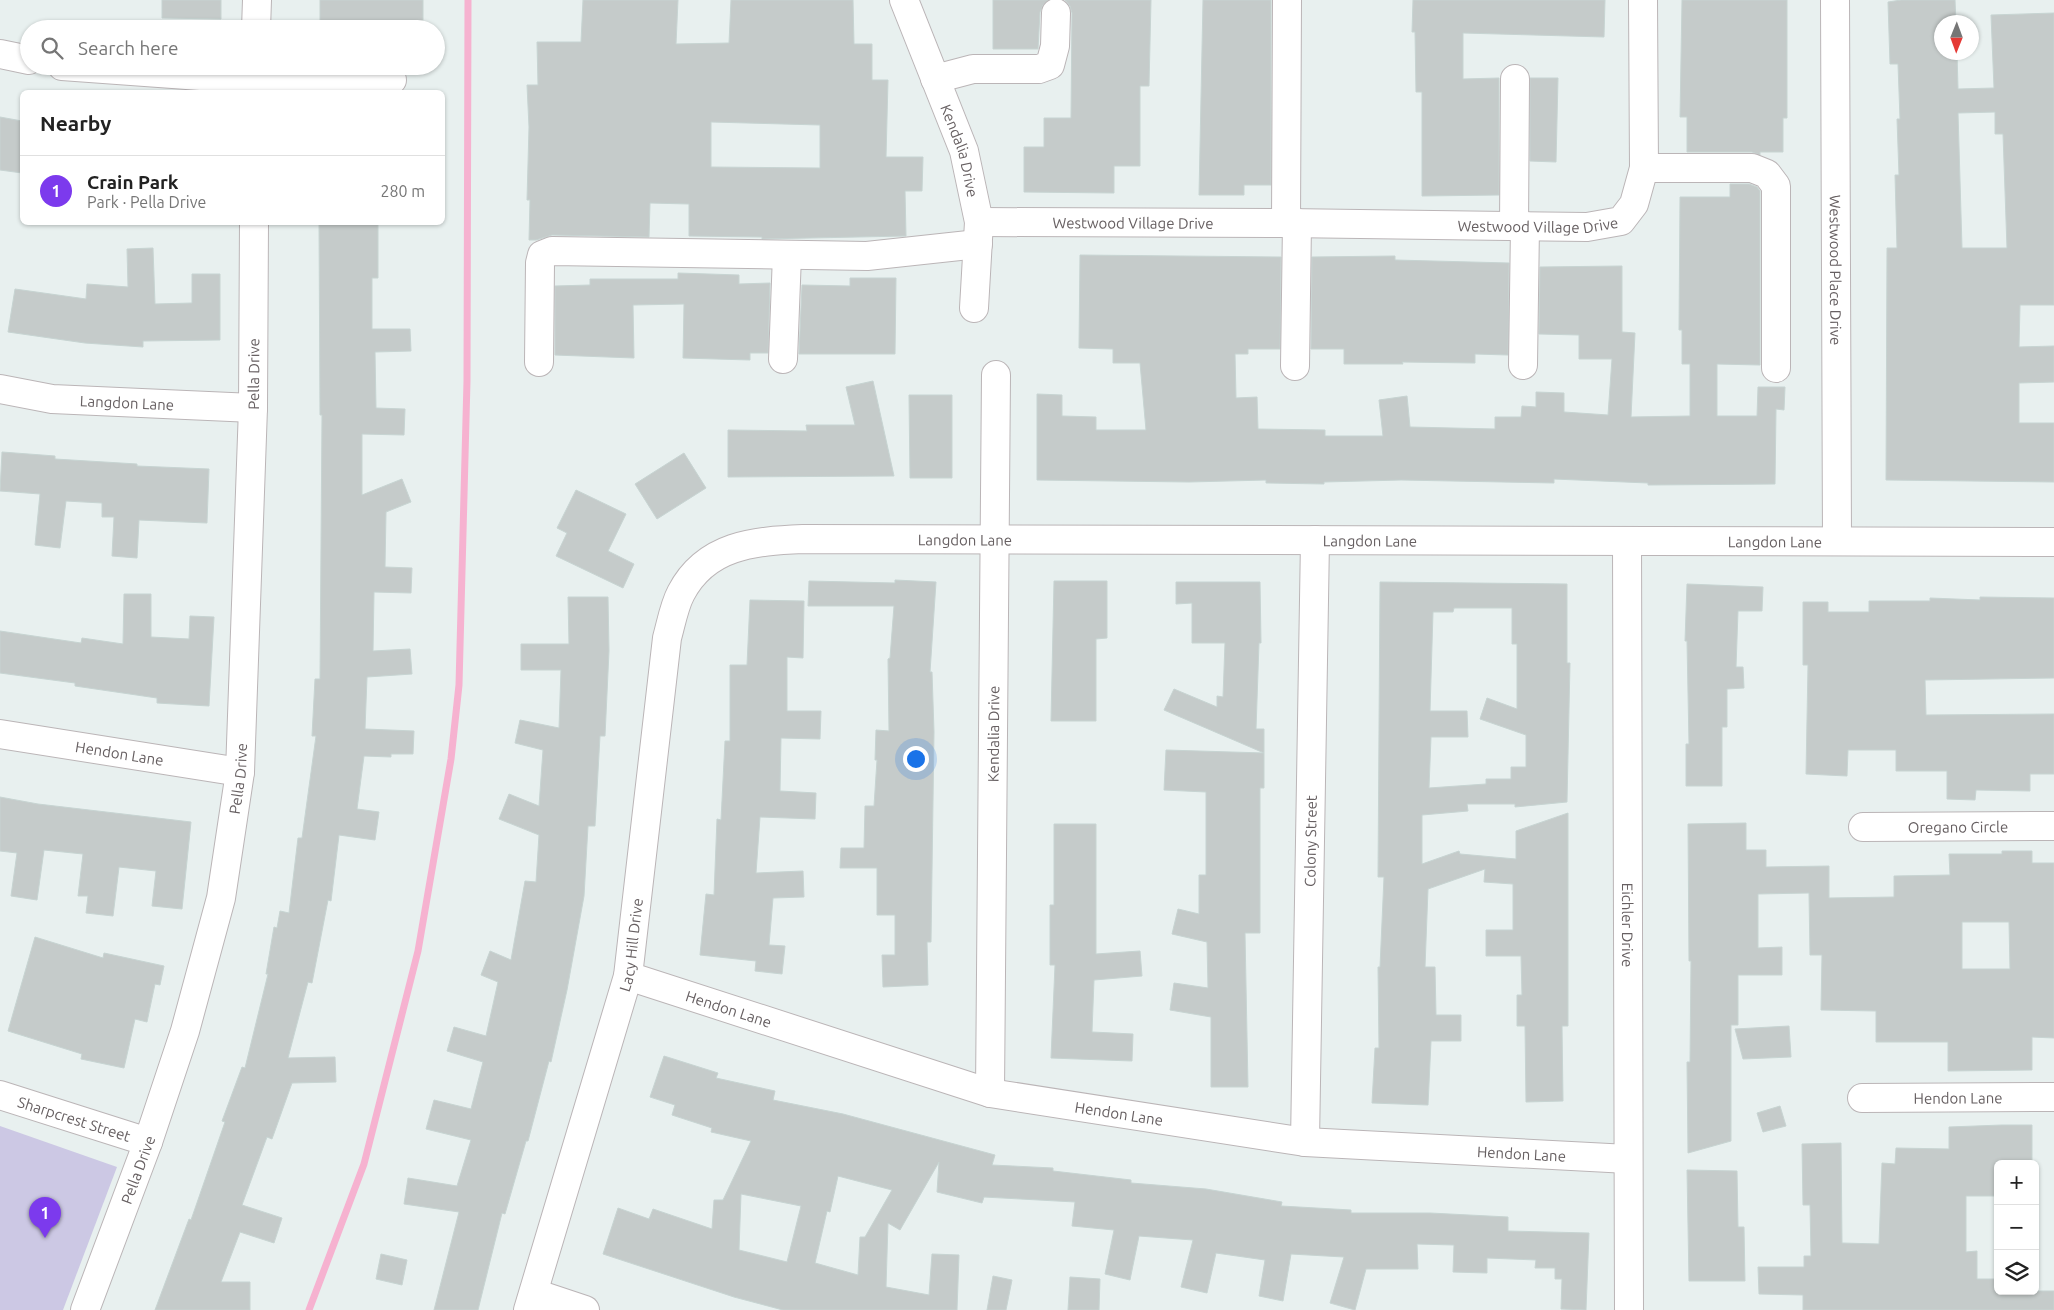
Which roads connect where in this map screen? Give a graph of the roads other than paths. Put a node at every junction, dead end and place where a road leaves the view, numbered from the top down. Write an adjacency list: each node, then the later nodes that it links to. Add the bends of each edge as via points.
1 (256, 0): 7 (street)
2 (904, 0): 13 (street, Kendalia Drive)
3 (1287, 0): 16 (street)
4 (1643, 0): 15 (street, Westwood Village Drive)
5 (1836, 0): 33 (street, Westwood Place Drive)
6 (1056, 12): 13 (street, via 1055,46 1050,65 1039,69 973,70)
7 (256, 20)
8 (0, 54): 9 (street)
9 (20, 58)
10 (196, 75): 12 (street)
11 (1515, 78): 18 (street)
12 (256, 79): 14 (street)
13 (935, 79): 19 (street, Kendalia Drive, via 964,151)
14 (392, 80)
15 (1644, 168): 18 (street, Westwood Village Drive, via 1634,204 1621,222 1587,227); 26 (street, via 1752,168 1768,174 1776,186)
16 (1292, 223): 18 (street, Westwood Village Drive); 19 (street, Westwood Village Drive); 25 (street)
17 (254, 225): 29 (street, Pella Drive)
18 (1520, 226): 24 (street)
19 (979, 233): 20 (street, Westwood Village Drive, via 867,256); 21 (street, Kendalia Drive)
20 (787, 255): 22 (street); 23 (street, Westwood Village Drive, via 552,251 542,255)
21 (974, 308)
22 (783, 359)
23 (539, 362)
24 (1523, 365)
25 (1295, 366)
26 (1776, 368)
27 (996, 376): 30 (street, Kendalia Drive)
28 (0, 389): 29 (street, Langdon Lane, via 52,399)
29 (253, 408): 37 (street, Pella Drive)
30 (995, 539): 31 (street, Langdon Lane); 35 (street, Langdon Lane, via 764,540 732,547 711,558); 41 (street, Kendalia Drive)
31 (1315, 540): 32 (street, Langdon Lane); 46 (street, Colony Street)
32 (1628, 541): 33 (street, Langdon Lane); 47 (street, Eichler Drive)
33 (1837, 541): 34 (street, Langdon Lane)
34 (2054, 542)
35 (694, 573): 40 (street, Lacy Hill Drive, via 680,594 667,638)
36 (0, 734): 37 (street, Hendon Lane)
37 (240, 772): 45 (street, Pella Drive, via 221,898 185,1031)
38 (2054, 826): 39 (street, Oregano Circle)
39 (1863, 827)
40 (628, 976): 41 (street, Hendon Lane); 48 (street, Lacy Hill Drive)
41 (990, 1093): 46 (street, Hendon Lane)
42 (0, 1095): 45 (street, Sharpcrest Street)
43 (2054, 1097): 44 (street, Hendon Lane)
44 (1862, 1098)
45 (148, 1142): 49 (street, Pella Drive)
46 (1305, 1142): 47 (street, Hendon Lane)
47 (1628, 1159): 51 (street, Eichler Drive)
48 (531, 1302): 50 (street)
49 (85, 1310)
50 (585, 1310)
51 (1629, 1310)

